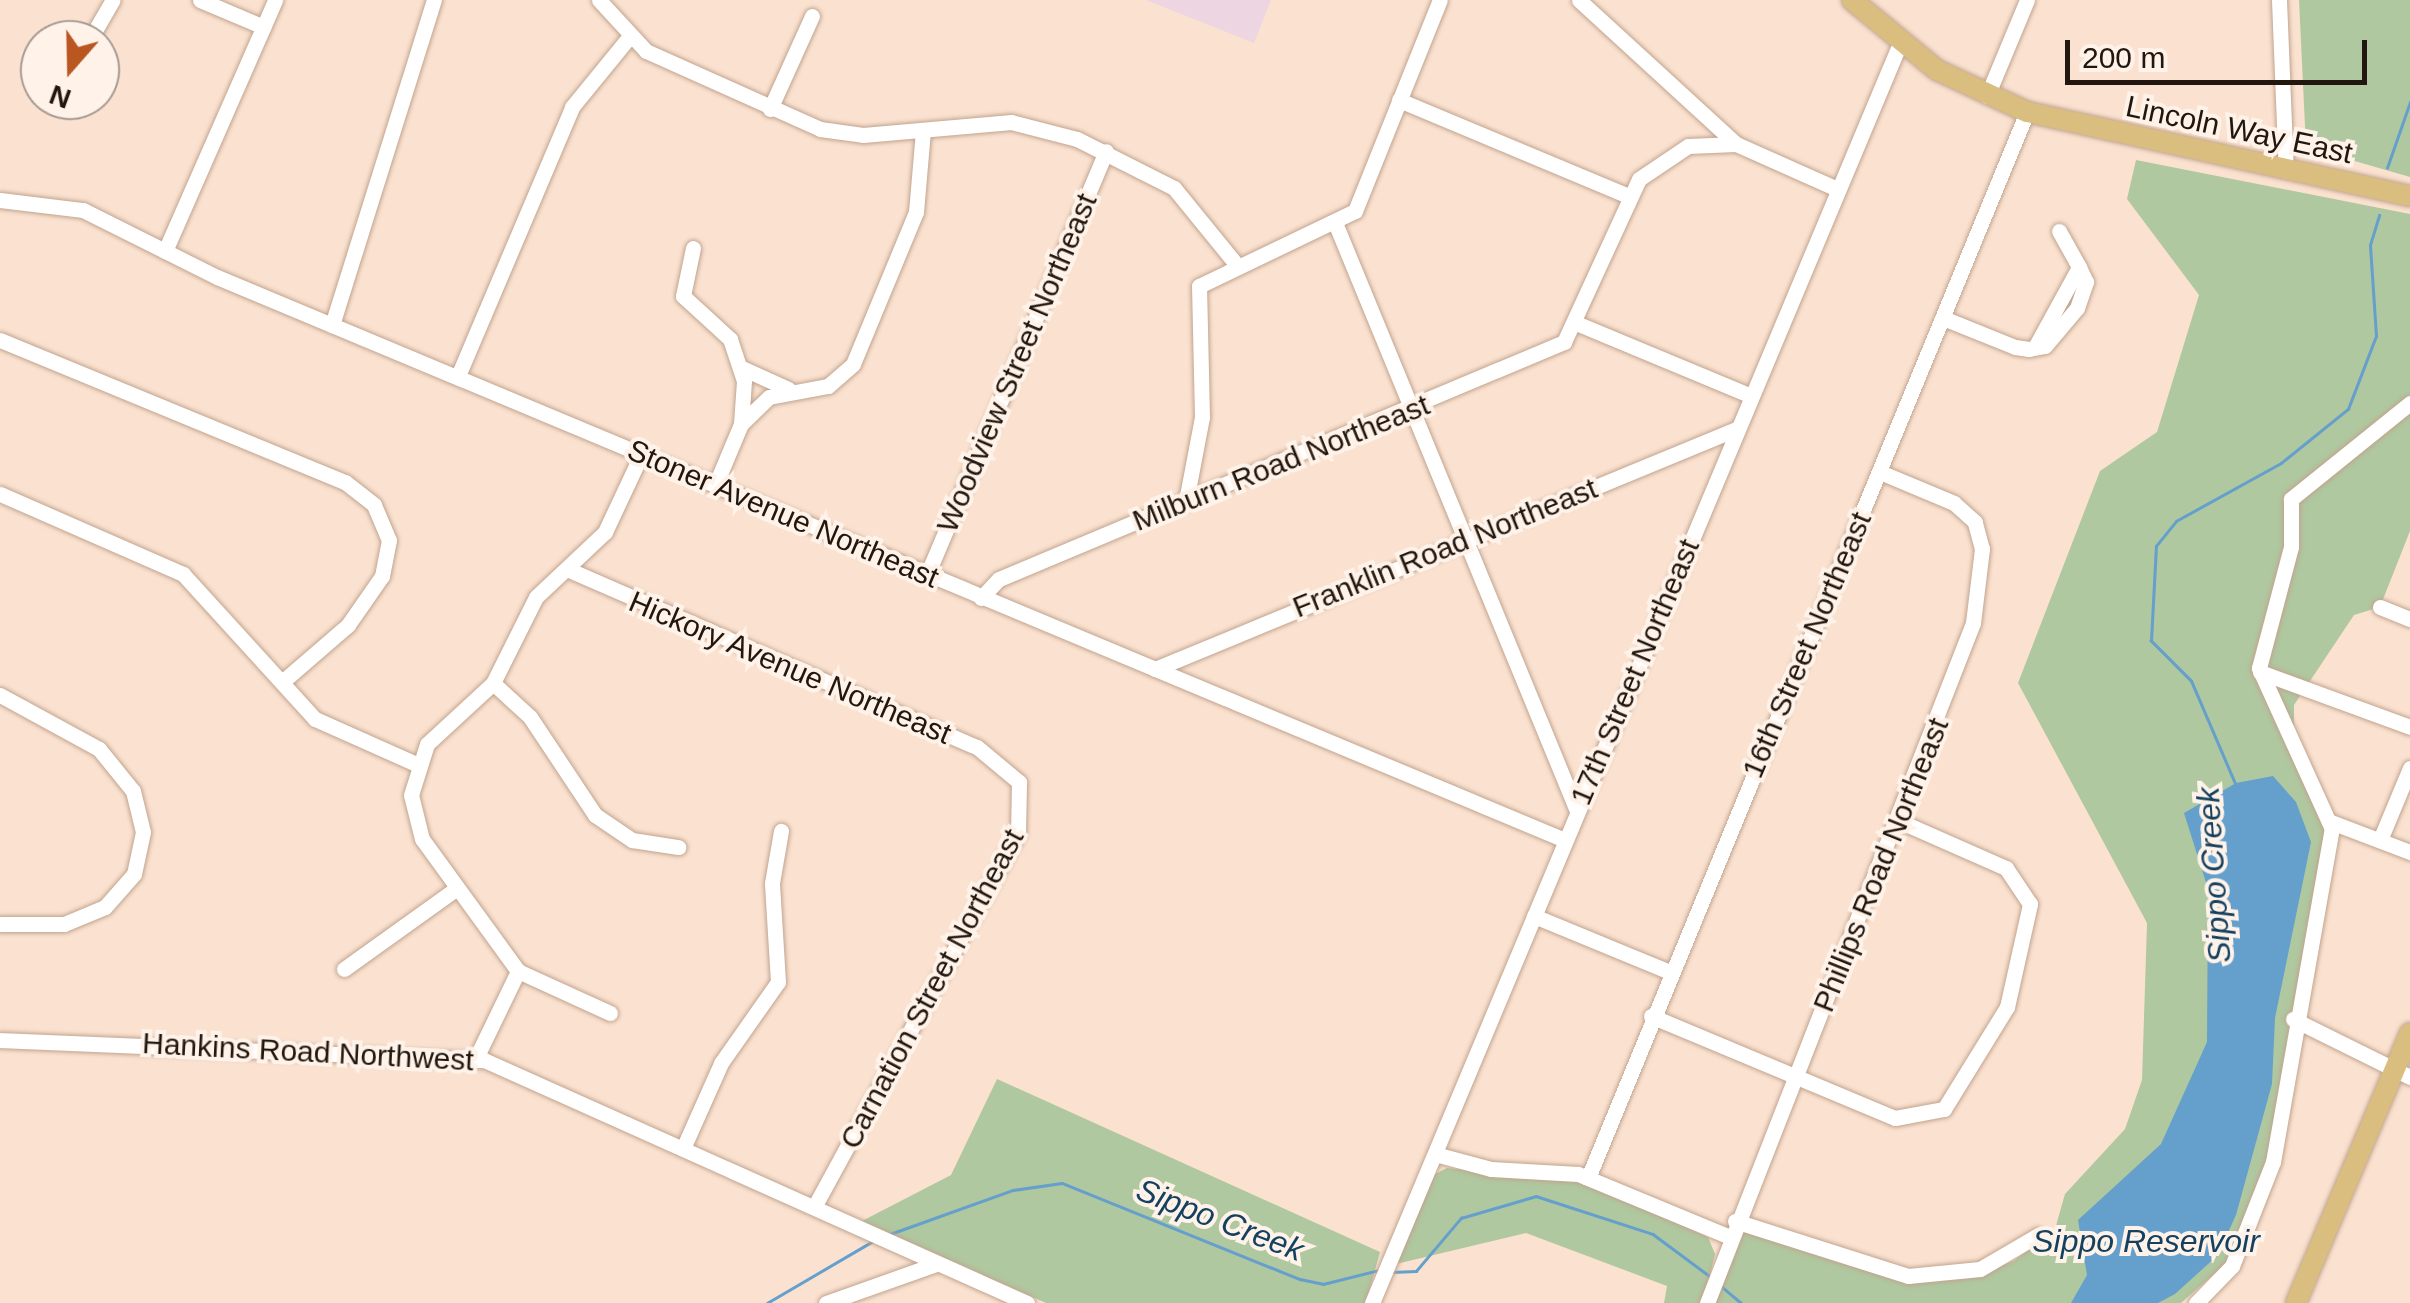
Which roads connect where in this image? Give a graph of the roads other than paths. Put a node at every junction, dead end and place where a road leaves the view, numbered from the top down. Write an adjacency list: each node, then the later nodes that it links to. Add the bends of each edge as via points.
1 (200, 0): 11 (street)
2 (275, 0): 11 (street)
3 (434, 0): 33 (street)
4 (599, 0): 12 (street)
5 (1440, 0): 15 (street)
6 (1579, 0): 19 (street)
7 (1852, 0): 13 (main road, Lincoln Way East)
8 (2027, 0): 14 (street)
9 (2278, 0): 21 (street)
10 (812, 16): 16 (street)
11 (264, 27): 29 (street)
12 (628, 37): 16 (street); 36 (street, via 572,107)
13 (1900, 42): 14 (main road, Lincoln Way East); 22 (street, 17th Street Northeast)
14 (1987, 96): 17 (main road, Lincoln Way East)
15 (1400, 100): 23 (street); 26 (street, via 1356,211)
16 (770, 109): 18 (street, via 841,134)
17 (2027, 112): 21 (main road, Lincoln Way East); 31 (street, 16th Street Northeast)
18 (923, 130): 20 (street, via 1026,123); 37 (street, via 916,212 856,357 835,384)
19 (1736, 144): 22 (street); 23 (street, via 1674,152)
20 (1106, 152): 30 (street, via 1174,188); 50 (street, Woodview Street Northeast)
21 (2286, 171): 24 (main road, Lincoln Way East)
22 (1837, 189): 38 (street, 17th Street Northeast)
23 (1629, 196): 32 (street)
24 (2410, 196)
25 (0, 200): 29 (street, Stoner Avenue Northeast, via 83,210)
26 (1336, 225): 30 (street); 40 (street)
27 (2059, 231): 31 (street, via 2079,266 2035,347)
28 (693, 248): 35 (street, via 682,296 725,334)
29 (165, 252): 33 (street, Stoner Avenue Northeast)
30 (1236, 264): 47 (street, via 1205,280 1196,296 1202,416)
31 (1943, 318): 44 (street, 16th Street Northeast)
32 (1576, 323): 38 (street); 40 (street, Milburn Road Northeast, via 1564,342)
33 (332, 325): 36 (street, Stoner Avenue Northeast)
34 (0, 340): 56 (street, via 345,482 374,505 388,540 382,576 348,626)
35 (742, 368): 37 (street); 41 (street)
36 (458, 376): 43 (street, Stoner Avenue Northeast)
37 (792, 390): 41 (street)
38 (1750, 396): 42 (street, 17th Street Northeast)
39 (2410, 403): 55 (street, via 2291,499 2290,547)
40 (1411, 410): 47 (street, Milburn Road Northeast); 48 (street)
41 (741, 424): 45 (street)
42 (1736, 429): 48 (street, Franklin Road Northeast); 63 (street, 17th Street Northeast)
43 (641, 455): 45 (street, Stoner Avenue Northeast); 49 (street, via 605,532)
44 (1880, 472): 64 (street, Phillips Road Northeast, via 1960,506 1982,549 1970,641); 76 (street, 16th Street Northeast)
45 (715, 486): 50 (street, Stoner Avenue Northeast)
46 (0, 494): 56 (street, via 183,574)
47 (1186, 501): 51 (street, Milburn Road Northeast, via 999,579)
48 (1464, 540): 54 (street, Franklin Road Northeast); 63 (street)
49 (566, 569): 57 (street, via 528,610); 62 (street, Hickory Avenue Northeast)
50 (927, 575): 51 (street, Stoner Avenue Northeast)
51 (981, 598): 54 (street, Stoner Avenue Northeast)
52 (2380, 607): 53 (street)
53 (2410, 619)
54 (1155, 669): 67 (street, Stoner Avenue Northeast)
55 (2260, 672): 59 (street); 65 (street)
56 (282, 682): 60 (street, via 339,735)
57 (493, 683): 60 (street); 69 (street, via 541,731 595,814 632,840)
58 (0, 695): 73 (street, via 100,749 133,791 143,832 134,874 105,907 64,924)
59 (2410, 727)
60 (416, 764): 71 (street, via 416,825)
61 (2410, 768): 68 (street)
62 (1012, 769): 88 (street, Carnation Street Northeast, via 1023,796 1018,833)
63 (1577, 811): 67 (street, 17th Street Northeast)
64 (1899, 821): 84 (street, Phillips Road Northeast); 84 (street, via 1988,858 2022,884 2030,917 2006,1007 1960,1093 1933,1115 1895,1118)
65 (2331, 822): 68 (street); 79 (street)
66 (781, 831): 85 (street, via 772,867 778,982 721,1063)
67 (1565, 840): 72 (street, 17th Street Northeast)
68 (2380, 840): 70 (street)
69 (678, 847)
70 (2410, 852)
71 (457, 888): 74 (street); 75 (street)
72 (1534, 916): 76 (street); 86 (street, 17th Street Northeast)
73 (0, 924)
74 (344, 969)
75 (518, 971): 77 (street); 82 (street)
76 (1670, 972): 78 (street, 16th Street Northeast)
77 (610, 1013)
78 (1652, 1016): 84 (street); 87 (street, 16th Street Northeast)
79 (2293, 1019): 83 (street); 96 (street, via 2284,1122 2263,1194 2232,1266)
80 (2410, 1033): 83 (main road)
81 (0, 1040): 82 (street, Hankins Road Northwest)
82 (476, 1058): 85 (street, Hankins Road Northwest)
83 (2402, 1074): 97 (main road)
84 (1794, 1076): 89 (street, Phillips Road Northeast)
85 (685, 1144): 88 (street, Hankins Road Northwest)
86 (1434, 1154): 87 (street); 95 (street, 17th Street Northeast)
87 (1588, 1178): 89 (street)
88 (815, 1206): 91 (street, Hankins Road Northwest)
89 (1731, 1228): 90 (street, via 1908,1276 1980,1269); 92 (street, Phillips Road Northeast)
90 (2038, 1235)
91 (936, 1264): 93 (street); 94 (street, Hankins Road Northwest)
92 (1708, 1297)
93 (826, 1303)
94 (1027, 1303)
95 (1372, 1303)
96 (2196, 1303)
97 (2296, 1303)

